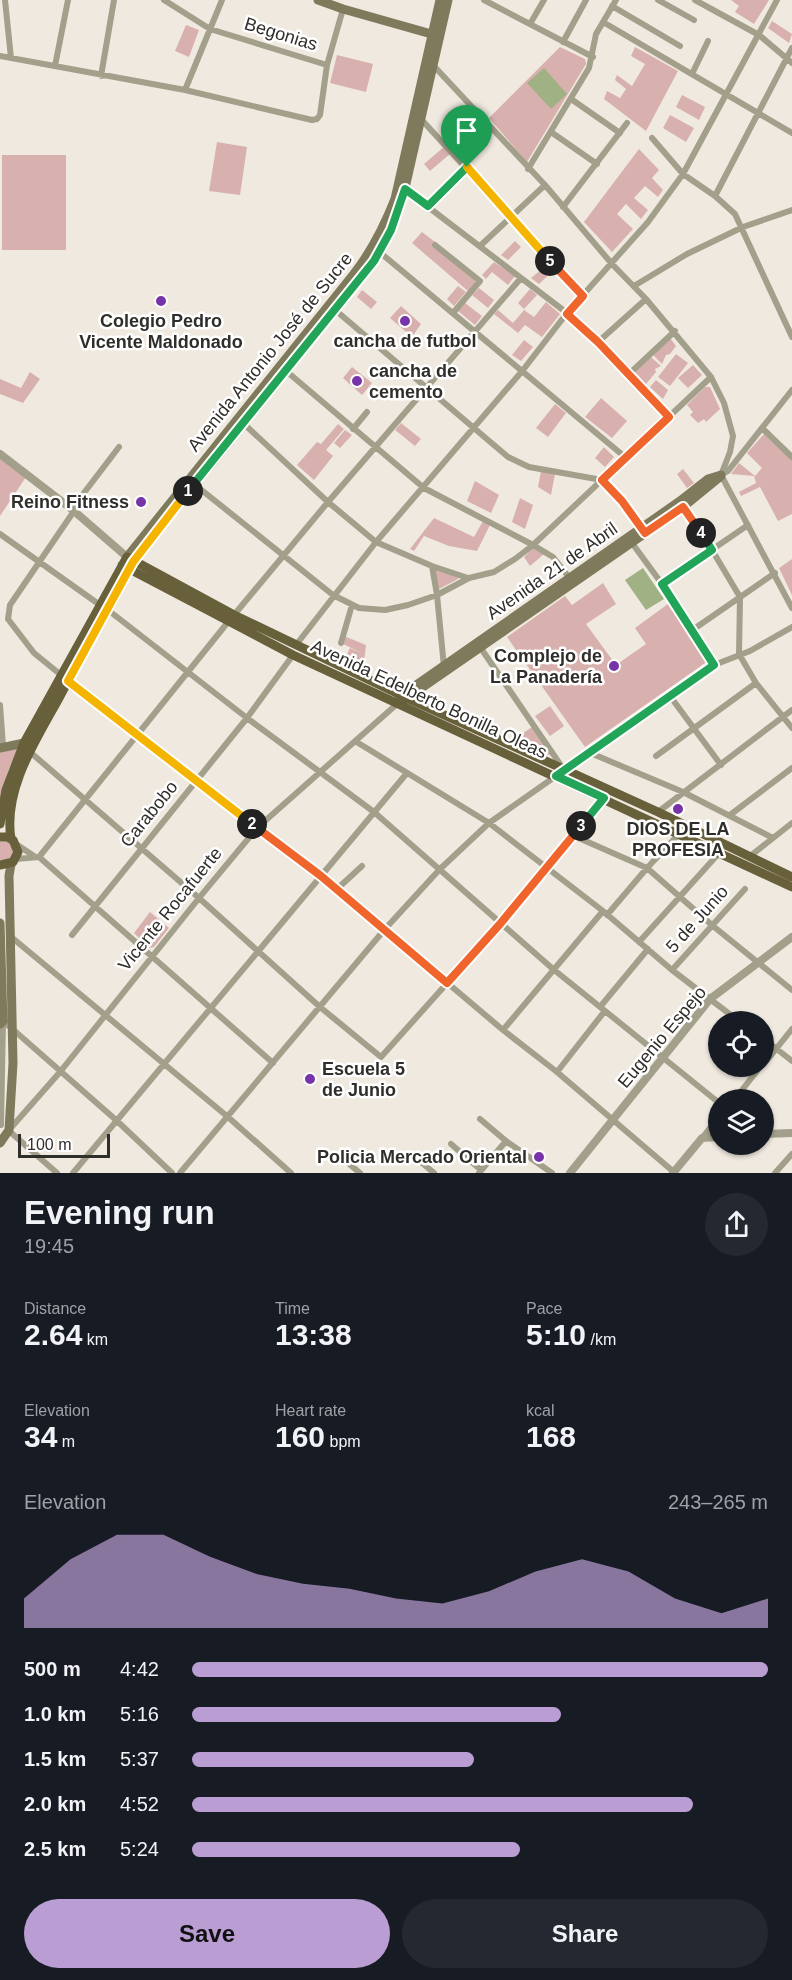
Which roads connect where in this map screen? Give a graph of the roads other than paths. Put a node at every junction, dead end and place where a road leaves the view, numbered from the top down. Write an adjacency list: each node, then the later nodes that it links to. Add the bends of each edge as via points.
1 (5, 0): 31 (street)
2 (68, 0): 35 (street)
3 (114, 0): 37 (street)
4 (164, 0): 22 (street, Begonias)
5 (222, 0): 22 (street)
6 (318, 0): 18 (main road)
7 (440, 0): 23 (main road, Avenida Antonio José de Sucre)
8 (448, 0): 23 (main road, Avenida Antonio José de Sucre)
9 (484, 0): 17 (street)
10 (502, 0): 17 (street)
11 (544, 0): 21 (street)
12 (586, 0): 26 (street)
13 (658, 0): 19 (street)
14 (695, 0): 24 (street)
15 (777, 0): 24 (street, Carabobo)
16 (614, 3): 20 (street); 27 (street)
17 (498, 7): 21 (street)
18 (343, 9): 23 (main road); 34 (street)
19 (694, 20)
20 (603, 22): 30 (street, via 596,34); 36 (street)
21 (530, 24): 26 (street)
22 (210, 30): 34 (street, Begonias); 38 (street)
23 (436, 35): 33 (main road, Avenida Antonio José de Sucre)
24 (759, 35): 32 (street); 39 (street, Carabobo)
25 (708, 40): 36 (street)
26 (563, 42): 30 (street)
27 (680, 46)
28 (792, 48): 32 (street)
29 (0, 56): 31 (street)
30 (593, 57): 40 (street)
31 (11, 58): 35 (street)
32 (789, 61): 41 (street)
33 (430, 62): 42 (main road, Avenida Antonio José de Sucre); 50 (street)
34 (327, 65): 38 (street, via 320,115 312,120)
35 (55, 66): 37 (street)
36 (692, 74): 39 (street)
37 (101, 76): 38 (street)
38 (185, 90)
39 (725, 94): 41 (street); 51 (street, Carabobo)
40 (571, 99): 44 (street); 46 (street)
41 (757, 113): 45 (street); 54 (street)
42 (418, 116): 49 (street); 53 (main road, Avenida Antonio José de Sucre)
43 (627, 123): 46 (street)
44 (551, 132): 48 (street); 50 (street)
45 (792, 133)
46 (621, 134): 48 (street)
47 (652, 138): 51 (street)
48 (597, 164): 56 (street)
49 (467, 167): 55 (street); 58 (street)
50 (528, 169): 52 (street)
51 (683, 174): 54 (street); 63 (street, Carabobo)
52 (544, 185): 56 (street); 58 (street)
53 (402, 187): 55 (street); 62 (main road, Avenida Antonio José de Sucre)
54 (715, 196): 59 (street)
55 (428, 206): 61 (street)
56 (563, 207): 63 (street)
57 (792, 210): 59 (street)
58 (510, 217): 61 (street); 66 (street)
59 (743, 227): 65 (street); 73 (street)
60 (435, 245): 69 (street, via 480,280)
61 (480, 246): 64 (street)
62 (376, 250): 68 (main road, Avenida Antonio José de Sucre); 69 (street)
63 (612, 264): 65 (street); 66 (street, Carabobo)
64 (521, 278): 70 (street); 71 (street)
65 (634, 286): 67 (street)
66 (583, 296): 70 (street, Carabobo)
67 (646, 299): 72 (street); 74 (street)
68 (332, 308): 75 (main road, Avenida Antonio José de Sucre); 79 (street)
69 (453, 313): 71 (street)
70 (567, 314): 74 (street); 76 (street, Carabobo)
71 (474, 331): 76 (street); 79 (street)
72 (675, 331): 77 (street); 78 (street)
73 (792, 338)
74 (598, 342): 77 (street)
75 (283, 368): 83 (main road, Avenida Antonio José de Sucre); 85 (street)
76 (523, 370): 86 (street, Carabobo); 90 (street)
77 (629, 374): 82 (street)
78 (711, 377): 82 (street); 92 (street, via 733,436)
79 (427, 388): 86 (street); 88 (street)
80 (792, 390): 84 (street, Avenida 21 de Abril)
81 (367, 412): 85 (street)
82 (669, 417): 90 (street)
83 (241, 421): 94 (main road, Avenida Antonio José de Sucre); 96 (street)
84 (762, 428): 91 (street); 92 (street, Avenida 21 de Abril)
85 (353, 429): 88 (street)
86 (474, 429): 93 (street, via 508,457 529,467); 95 (street, Carabobo)
87 (119, 447): 98 (street)
88 (375, 448): 95 (street); 96 (street)
89 (0, 454): 98 (street)
90 (625, 457): 93 (street)
91 (792, 457)
92 (721, 476): 97 (main road, Avenida 21 de Abril); 99 (street)
93 (602, 480): 100 (street); 104 (street)
94 (191, 482): 106 (street); 108 (main road, Avenida Antonio José de Sucre)
95 (424, 488): 102 (street, Carabobo); 104 (street)
96 (328, 502): 102 (street); 106 (street)
97 (681, 504): 100 (main road, Avenida 21 de Abril); 105 (street)
98 (74, 511): 107 (street); 108 (street)
99 (748, 525): 105 (street); 110 (street)
100 (643, 531): 103 (main road, Avenida 21 de Abril); 112 (main road, Avenida 21 de Abril)
101 (0, 534): 107 (street)
102 (376, 542): 109 (street); 114 (street, Carabobo)
103 (632, 543): 112 (main road, Avenida 21 de Abril); 113 (street)
104 (533, 545): 111 (street, via 494,572); 112 (street, via 553,557)
105 (712, 550): 113 (street); 116 (street)
106 (284, 555): 114 (street); 120 (street)
107 (40, 561): 118 (street); 130 (street, via 10,605 8,619 34,653)
108 (128, 563): 118 (main road, Avenida Antonio José de Sucre); 120 (main road, Avenida Edelberto Bonilla Oleas)
109 (432, 566): 111 (street); 115 (street)
110 (775, 573): 116 (street); 119 (street)
111 (469, 578): 115 (street)
112 (572, 580): 124 (main road, Avenida 21 de Abril)
113 (662, 584): 122 (street)
114 (333, 595): 117 (street); 125 (street, Carabobo)
115 (437, 595): 117 (street, via 385,610); 128 (street)
116 (740, 597): 122 (street); 126 (street)
117 (352, 605): 123 (street)
118 (104, 608): 129 (street); 130 (main road, Avenida Antonio José de Sucre)
119 (792, 608)
120 (231, 619): 125 (main road, Avenida Edelberto Bonilla Oleas); 129 (street)
121 (792, 627): 126 (street)
122 (691, 631): 127 (street)
123 (341, 643)
124 (479, 646): 128 (main road, Avenida 21 de Abril); 151 (street)
125 (295, 650): 133 (main road, Avenida Edelberto Bonilla Oleas); 137 (street, Carabobo)
126 (739, 654): 127 (street); 131 (street)
127 (714, 665): 132 (street)
128 (445, 670): 133 (main road, Avenida 21 de Abril)
129 (189, 671): 137 (street); 140 (street)
130 (64, 678): 140 (street); 142 (main road, Avenida Antonio José de Sucre); 144 (main road, Avenida Antonio José de Sucre)
131 (756, 683): 136 (street); 139 (street)
132 (670, 696): 139 (street); 145 (street)
133 (402, 699): 141 (street, Vicente Rocafuerte); 151 (main road, Avenida Edelberto Bonilla Oleas)
134 (0, 705): 143 (street)
135 (792, 710): 136 (street)
136 (784, 717): 138 (street); 147 (street)
137 (248, 718): 149 (street); 152 (street, Carabobo)
138 (792, 728)
139 (694, 729): 146 (street); 147 (street)
140 (138, 734): 152 (street); 155 (street)
141 (355, 741): 149 (street, Vicente Rocafuerte); 150 (street)
142 (24, 743): 143 (main road); 161 (main road, Avenida Antonio José de Sucre, via 6,790)
143 (2, 747)
144 (30, 752): 155 (street); 167 (main road, Avenida Antonio José de Sucre, via 15,792 10,822)
145 (588, 752): 151 (street); 153 (street)
146 (656, 756)
147 (721, 765): 153 (street)
148 (792, 768): 158 (street)
149 (321, 771): 156 (street); 162 (street, Vicente Rocafuerte)
150 (407, 773): 156 (street); 159 (street)
151 (560, 773): 154 (main road, Avenida Edelberto Bonilla Oleas); 157 (main road, Avenida Edelberto Bonilla Oleas); 159 (street)
152 (197, 780): 162 (street); 168 (street, Carabobo)
153 (683, 792): 157 (street); 158 (street)
154 (604, 798): 163 (main road, Avenida Edelberto Bonilla Oleas); 164 (street)
155 (86, 799): 168 (street); 170 (street)
156 (374, 812): 177 (street); 178 (street)
157 (658, 812): 171 (main road, Avenida Edelberto Bonilla Oleas)
158 (730, 815): 166 (street)
159 (489, 823): 175 (street); 177 (street)
160 (792, 823): 166 (street)
161 (0, 824)
162 (257, 828): 178 (street); 184 (street, Vicente Rocafuerte)
163 (680, 833): 169 (main road, Avenida Edelberto Bonilla Oleas); 176 (street)
164 (574, 836): 175 (street); 176 (street)
165 (0, 837): 167 (main road)
166 (773, 838): 171 (street)
167 (14, 842): 170 (street); 172 (main road, Avenida Antonio José de Sucre, via 18,852)
168 (141, 849): 184 (street); 185 (street, Carabobo)
169 (720, 852): 180 (main road, Avenida Edelberto Bonilla Oleas); 183 (street)
170 (37, 856): 172 (street); 185 (street)
171 (749, 857): 179 (main road, Avenida Edelberto Bonilla Oleas)
172 (13, 861): 173 (main road); 193 (main road)
173 (0, 865)
174 (362, 866): 181 (street)
175 (546, 868): 186 (street); 188 (street)
176 (647, 868): 183 (street); 186 (street)
177 (440, 869): 188 (street); 191 (street)
178 (321, 876): 181 (street); 197 (street)
179 (792, 877)
180 (792, 887)
181 (337, 889): 191 (street)
182 (745, 889): 189 (street, 5 de Junio)
183 (681, 897): 189 (street); 195 (street)
184 (199, 898): 197 (street); 198 (street, Vicente Rocafuerte)
185 (95, 907): 192 (street, Carabobo); 198 (street)
186 (605, 913): 195 (street); 200 (street)
187 (0, 922): 190 (main road)
188 (500, 924): 200 (street); 202 (street)
189 (713, 926): 199 (street); 201 (street, 5 de Junio)
190 (0, 927): 193 (street); 210 (main road)
191 (385, 929): 202 (street); 205 (street)
192 (72, 935)
193 (11, 937): 209 (street); 211 (main road)
194 (792, 937): 199 (street, Eugenio Espejo)
195 (639, 942): 196 (street)
196 (648, 949): 201 (street); 207 (street)
197 (257, 952): 205 (street); 206 (street)
198 (153, 957): 206 (street); 209 (street, Vicente Rocafuerte)
199 (758, 962): 203 (street); 204 (street, Eugenio Espejo)
200 (553, 969): 207 (street); 213 (street)
201 (672, 970): 204 (street)
202 (447, 983): 205 (street, via 381,1057); 213 (street)
203 (792, 990)
204 (710, 999): 208 (street); 216 (street, Eugenio Espejo)
205 (320, 1007): 219 (street)
206 (211, 1008): 218 (street); 219 (street)
207 (602, 1009): 216 (street); 221 (street)
208 (726, 1011)
209 (107, 1015): 218 (street); 220 (street, Vicente Rocafuerte)
210 (1, 1021): 211 (street); 229 (street)
211 (13, 1029): 220 (street); 229 (main road)
212 (792, 1029): 214 (street)
213 (503, 1030): 221 (street)
214 (776, 1048): 215 (street); 217 (street)
215 (774, 1050)
216 (663, 1058): 224 (street); 227 (street, Eugenio Espejo)
217 (792, 1061)
218 (164, 1063): 225 (street); 228 (street)
219 (273, 1063): 225 (street)
220 (60, 1072): 228 (street); 229 (street, Vicente Rocafuerte)
221 (557, 1072): 227 (street)
222 (752, 1077): 223 (street)
223 (743, 1089)
224 (708, 1094)
225 (228, 1116): 241 (street); 246 (street)
226 (480, 1119): 235 (street)
227 (613, 1119): 250 (street, Eugenio Espejo); 251 (street)
228 (116, 1120): 244 (street); 245 (street)
229 (3, 1126): 236 (main road); 243 (street)
230 (708, 1130): 233 (street)
231 (791, 1131): 232 (street)
232 (774, 1133)
233 (702, 1138): 234 (street); 251 (street)
234 (708, 1138)
235 (506, 1141): 242 (street); 249 (street)
236 (0, 1143)
237 (451, 1144): 242 (street)
238 (792, 1154): 252 (street)
239 (341, 1157): 247 (street)
240 (421, 1162): 248 (street)
241 (288, 1172)
242 (480, 1172)
243 (57, 1173)
244 (73, 1173)
245 (172, 1173)
246 (180, 1173)
247 (360, 1173)
248 (434, 1173)
249 (552, 1173)
250 (570, 1173)
251 (674, 1173)
252 (775, 1173)

